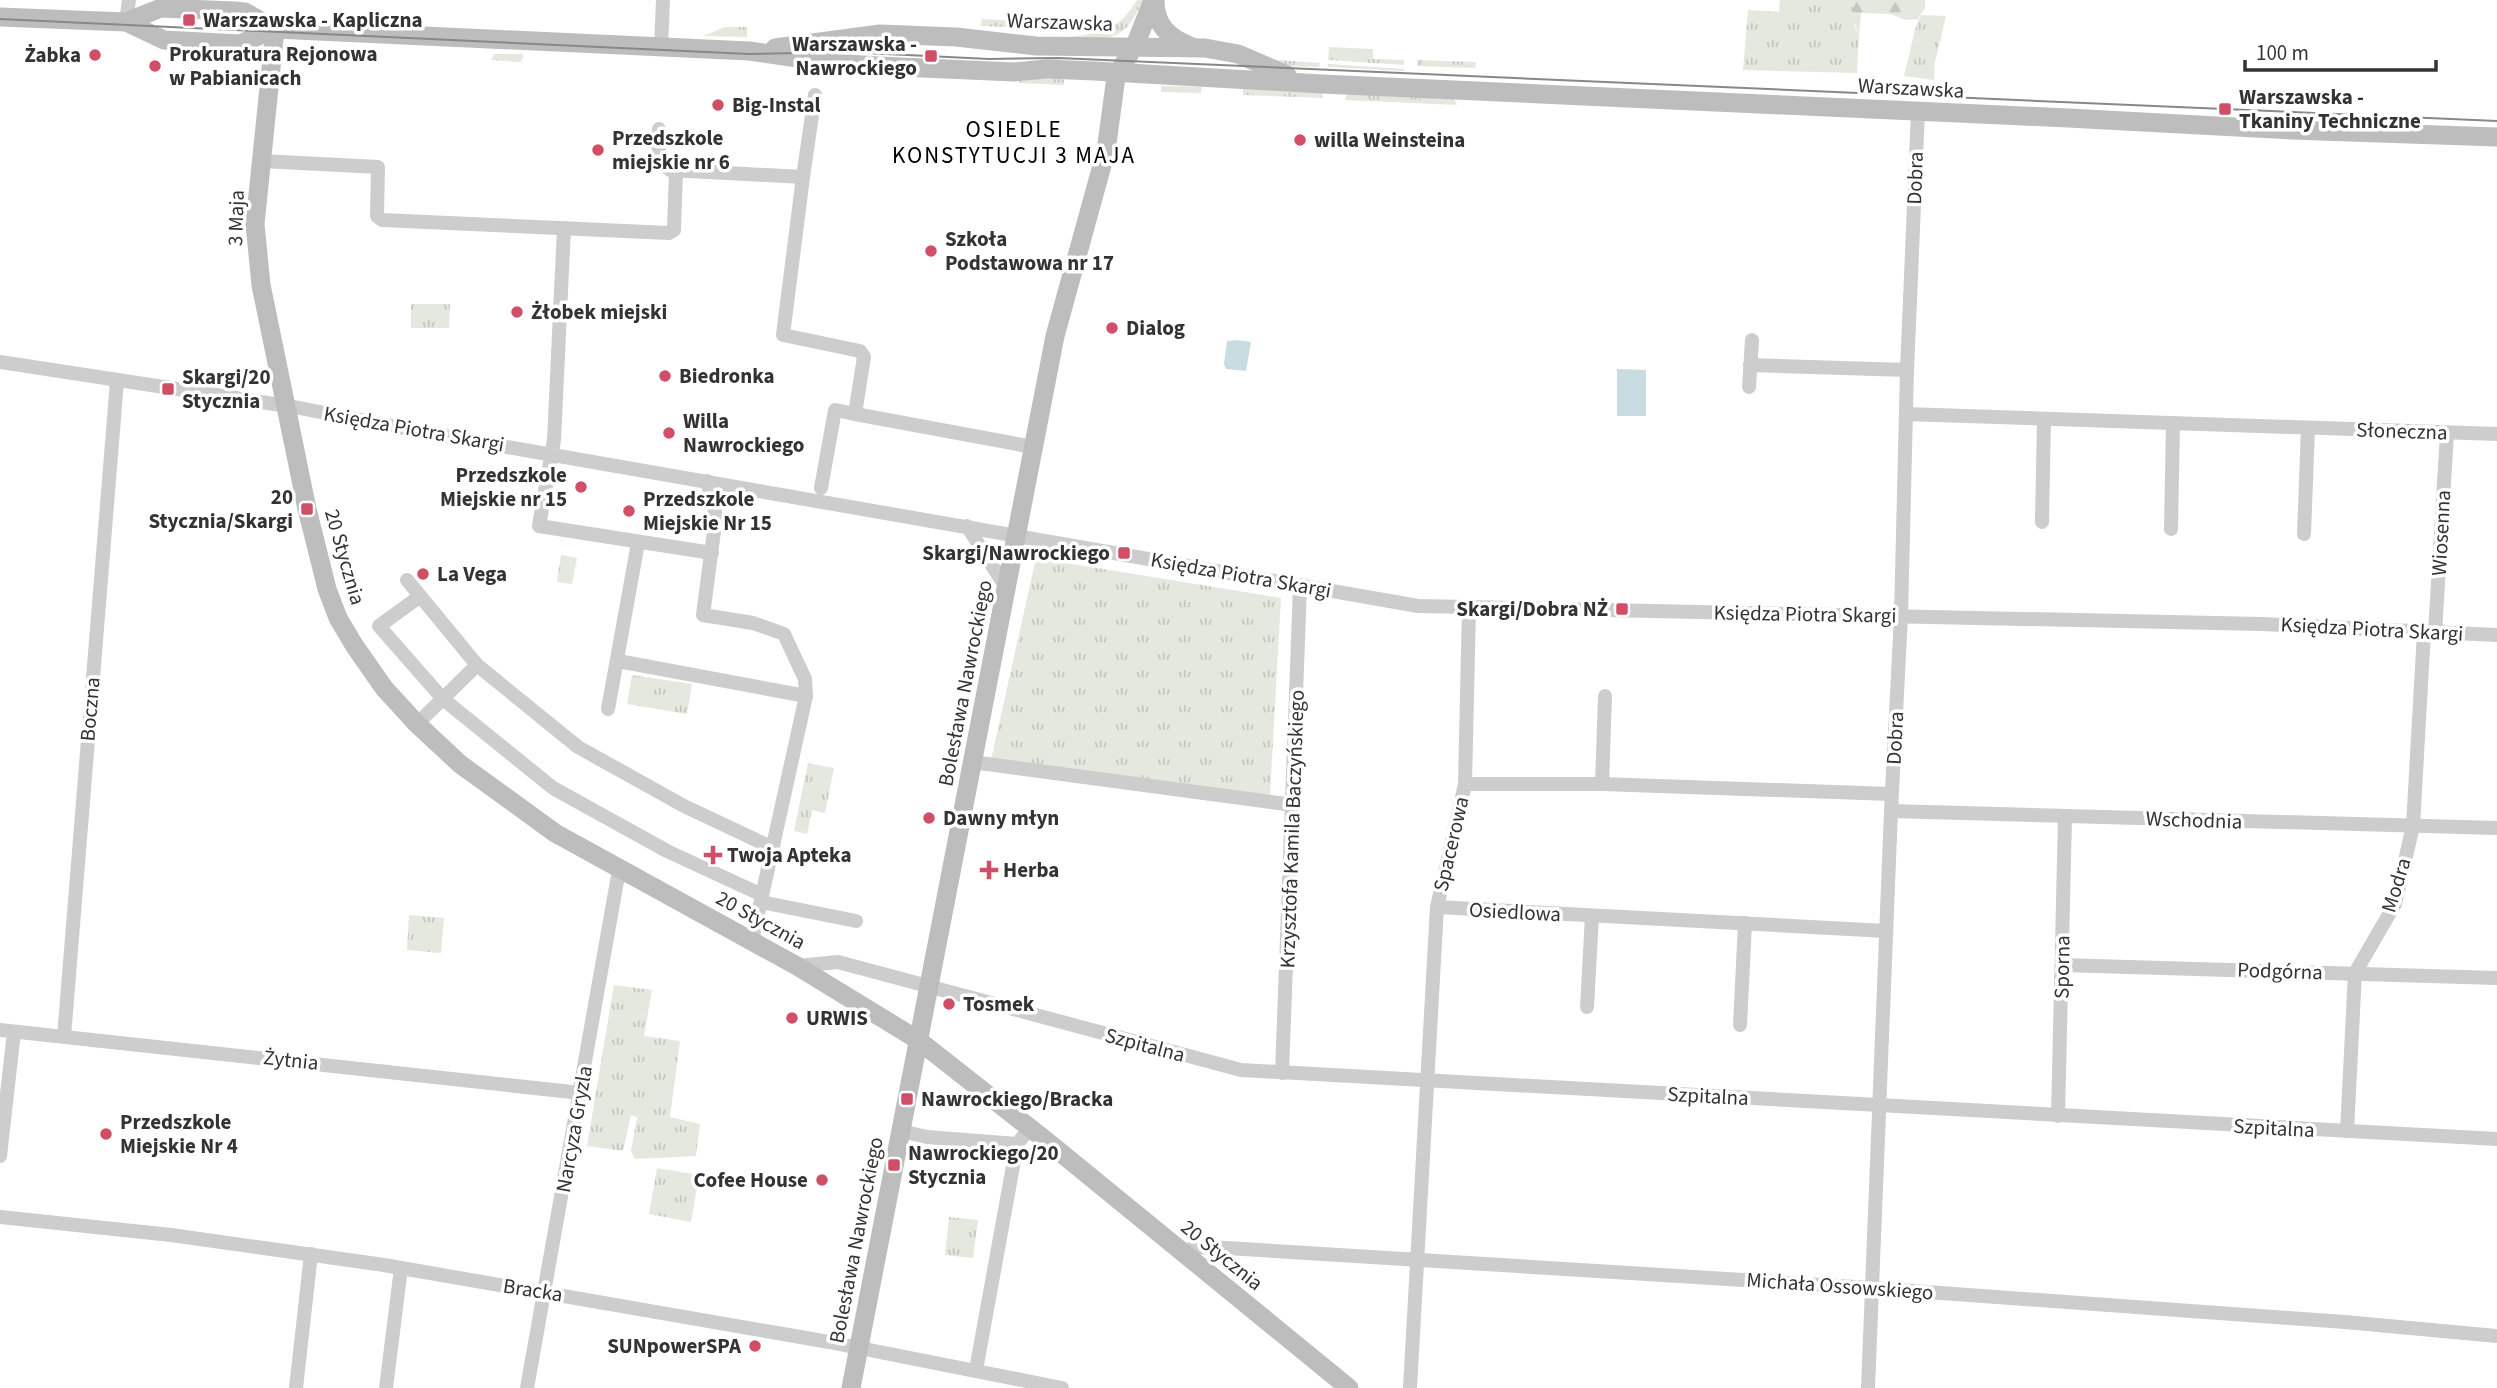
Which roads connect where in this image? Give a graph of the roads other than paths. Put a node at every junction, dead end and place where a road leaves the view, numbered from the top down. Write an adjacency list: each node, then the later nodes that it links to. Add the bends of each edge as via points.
1 (129, 0): 5 (street)
2 (663, 0): 7 (street)
3 (1154, 0): 8 (street); 9 (street, via 1163,29)
4 (0, 17): 5 (street, Warszawska)
5 (126, 22): 6 (street, Warszawska, via 164,40 240,44); 6 (street, Warszawska, via 161,8 234,10)
6 (275, 29): 7 (street, Warszawska); 17 (street, 3 Maja)
7 (661, 47): 10 (street, Warszawska)
8 (1133, 47): 9 (street, Warszawska); 10 (street, Warszawska, via 1023,46 880,34); 11 (street)
9 (1194, 47): 12 (street, Warszawska, via 1226,50 1286,75)
10 (749, 51): 11 (street, Warszawska, via 878,66)
11 (1117, 72): 12 (street, Warszawska); 35 (street, Bolesława Nawrockiego, via 1105,151 1055,335)
12 (1322, 84): 14 (street, Warszawska)
13 (815, 95): 19 (street)
14 (1918, 111): 16 (street, Warszawska); 24 (street, Dobra)
15 (659, 129): 18 (street, via 658,150 664,166)
16 (2497, 137)
17 (262, 161): 20 (street, via 377,167 377,216 382,220); 27 (street, 3 Maja, via 256,253)
18 (676, 171): 19 (street); 20 (street, via 673,232)
19 (803, 177): 28 (street, via 783,335 863,353)
20 (564, 229): 36 (street)
21 (1752, 340): 23 (street)
22 (0, 362): 25 (street, Księdza Piotra Skargi)
23 (1750, 365): 24 (street); 26 (street)
24 (1907, 370): 29 (street, Dobra)
25 (117, 381): 27 (street, Księdza Piotra Skargi); 87 (street, Boczna)
26 (1749, 387)
27 (286, 406): 36 (street, Księdza Piotra Skargi); 60 (street, 20 Stycznia, via 315,542 338,618 384,688)
28 (855, 414): 35 (street); 38 (street, via 835,410)
29 (1906, 414): 30 (street, Słoneczna); 51 (street, Dobra)
30 (2044, 419): 31 (street, Słoneczna); 39 (street)
31 (2173, 423): 32 (street, Słoneczna); 41 (street)
32 (2308, 428): 33 (street, Słoneczna); 42 (street)
33 (2447, 433): 34 (street, Słoneczna); 52 (street, Wiosenna)
34 (2497, 434)
35 (1033, 447): 43 (street, Bolesława Nawrockiego)
36 (552, 454): 37 (street, Księdza Piotra Skargi); 44 (street, via 539,526)
37 (707, 481): 40 (street, Księdza Piotra Skargi); 45 (street, via 716,516)
38 (821, 488)
39 (2042, 522)
40 (967, 526): 43 (street, Księdza Piotra Skargi); 48 (street)
41 (2171, 529)
42 (2304, 534)
43 (1016, 535): 47 (street, Księdza Piotra Skargi); 48 (street, Bolesława Nawrockiego)
44 (638, 543): 45 (street); 54 (street)
45 (712, 553): 56 (street, via 703,615 753,623 783,634 805,679)
46 (407, 580): 49 (street)
47 (1300, 586): 50 (street, Księdza Piotra Skargi, via 1418,606); 65 (street, Krzysztofa Kamila Baczyńskiego)
48 (1007, 589): 61 (street, Bolesława Nawrockiego)
49 (419, 597): 55 (street); 58 (street, via 379,626)
50 (1469, 607): 51 (street, Księdza Piotra Skargi); 62 (street, Spacerowa)
51 (1901, 616): 52 (street, Księdza Piotra Skargi); 64 (street, Dobra)
52 (2430, 632): 53 (street, Księdza Piotra Skargi); 68 (street, Modra)
53 (2497, 635)
54 (618, 661): 56 (street); 59 (street)
55 (477, 665): 58 (street); 70 (street, via 578,747 684,806)
56 (806, 696): 70 (street)
57 (1605, 696): 63 (street)
58 (443, 699): 60 (street); 72 (street, via 564,796)
59 (608, 709)
60 (417, 724): 71 (street, 20 Stycznia, via 510,803)
61 (972, 762): 65 (street); 83 (street, Bolesława Nawrockiego)
62 (1465, 784): 63 (street); 73 (street, Spacerowa)
63 (1602, 784): 64 (street)
64 (1891, 793): 66 (street, Dobra)
65 (1293, 805): 89 (street, Krzysztofa Kamila Baczyńskiego)
66 (1891, 811): 67 (street, Wschodnia); 77 (street, Dobra)
67 (2065, 817): 68 (street, Wschodnia); 79 (street, Sporna)
68 (2413, 826): 69 (street, Wschodnia); 81 (street, Modra, via 2395,904)
69 (2497, 828)
70 (773, 848): 72 (street)
71 (619, 870): 78 (street, 20 Stycznia); 91 (street, Narcyza Gryzla)
72 (762, 899): 75 (street); 78 (street)
73 (1437, 907): 74 (street, Osiedlowa); 90 (street, Spacerowa)
74 (1592, 916): 76 (street, Osiedlowa); 84 (street, Osiedlowa)
75 (856, 921)
76 (1745, 923): 77 (street, Osiedlowa); 85 (street)
77 (1886, 931): 92 (street, Dobra)
78 (752, 941): 80 (street, 20 Stycznia)
79 (2062, 965): 81 (street, Podgórna); 93 (street, Sporna)
80 (797, 966): 83 (street, Szpitalna, via 838,962); 88 (street, 20 Stycznia)
81 (2355, 973): 82 (street, Podgórna); 96 (street, Modra)
82 (2497, 978)
83 (929, 987): 88 (street, Bolesława Nawrockiego); 89 (street, Szpitalna, via 1241,1070)
84 (1587, 1007)
85 (1740, 1025)
86 (7, 1031): 87 (street, Żytnia); 99 (street)
87 (64, 1037): 91 (street, Żytnia)
88 (918, 1040): 94 (street, 20 Stycznia); 95 (street, Bolesława Nawrockiego)
89 (1282, 1073): 90 (street, Szpitalna)
90 (1426, 1081): 92 (street, Szpitalna); 103 (street, Spacerowa)
91 (581, 1093): 106 (street, Narcyza Gryzla)
92 (1879, 1106): 93 (street, Szpitalna); 105 (street, Dobra)
93 (2058, 1116): 96 (street, Szpitalna)
94 (1030, 1128): 98 (street); 101 (street, 20 Stycznia)
95 (901, 1131): 98 (street); 108 (street, Bolesława Nawrockiego)
96 (2347, 1132): 97 (street, Szpitalna)
97 (2497, 1139)
98 (1017, 1144): 109 (street)
99 (0, 1156)
100 (0, 1217): 102 (street, Bracka)
101 (1183, 1253): 103 (street, Michała Ossowskiego, via 1210,1247); 115 (street, 20 Stycznia)
102 (311, 1254): 104 (street, Bracka); 110 (street)
103 (1417, 1260): 105 (street, Michała Ossowskiego); 116 (street, Spacerowa)
104 (401, 1268): 106 (street, Bracka); 111 (street)
105 (1872, 1288): 107 (street, Michała Ossowskiego); 117 (street, Dobra)
106 (544, 1292): 108 (street, Bracka); 112 (street, Narcyza Gryzla)
107 (2497, 1336)
108 (858, 1348): 109 (street, Bracka); 113 (street, Bolesława Nawrockiego)
109 (975, 1370): 114 (street, Bracka)
110 (296, 1388)
111 (386, 1388)
112 (527, 1388)
113 (850, 1388)
114 (1062, 1388)
115 (1349, 1388)
116 (1410, 1388)
117 (1868, 1388)

